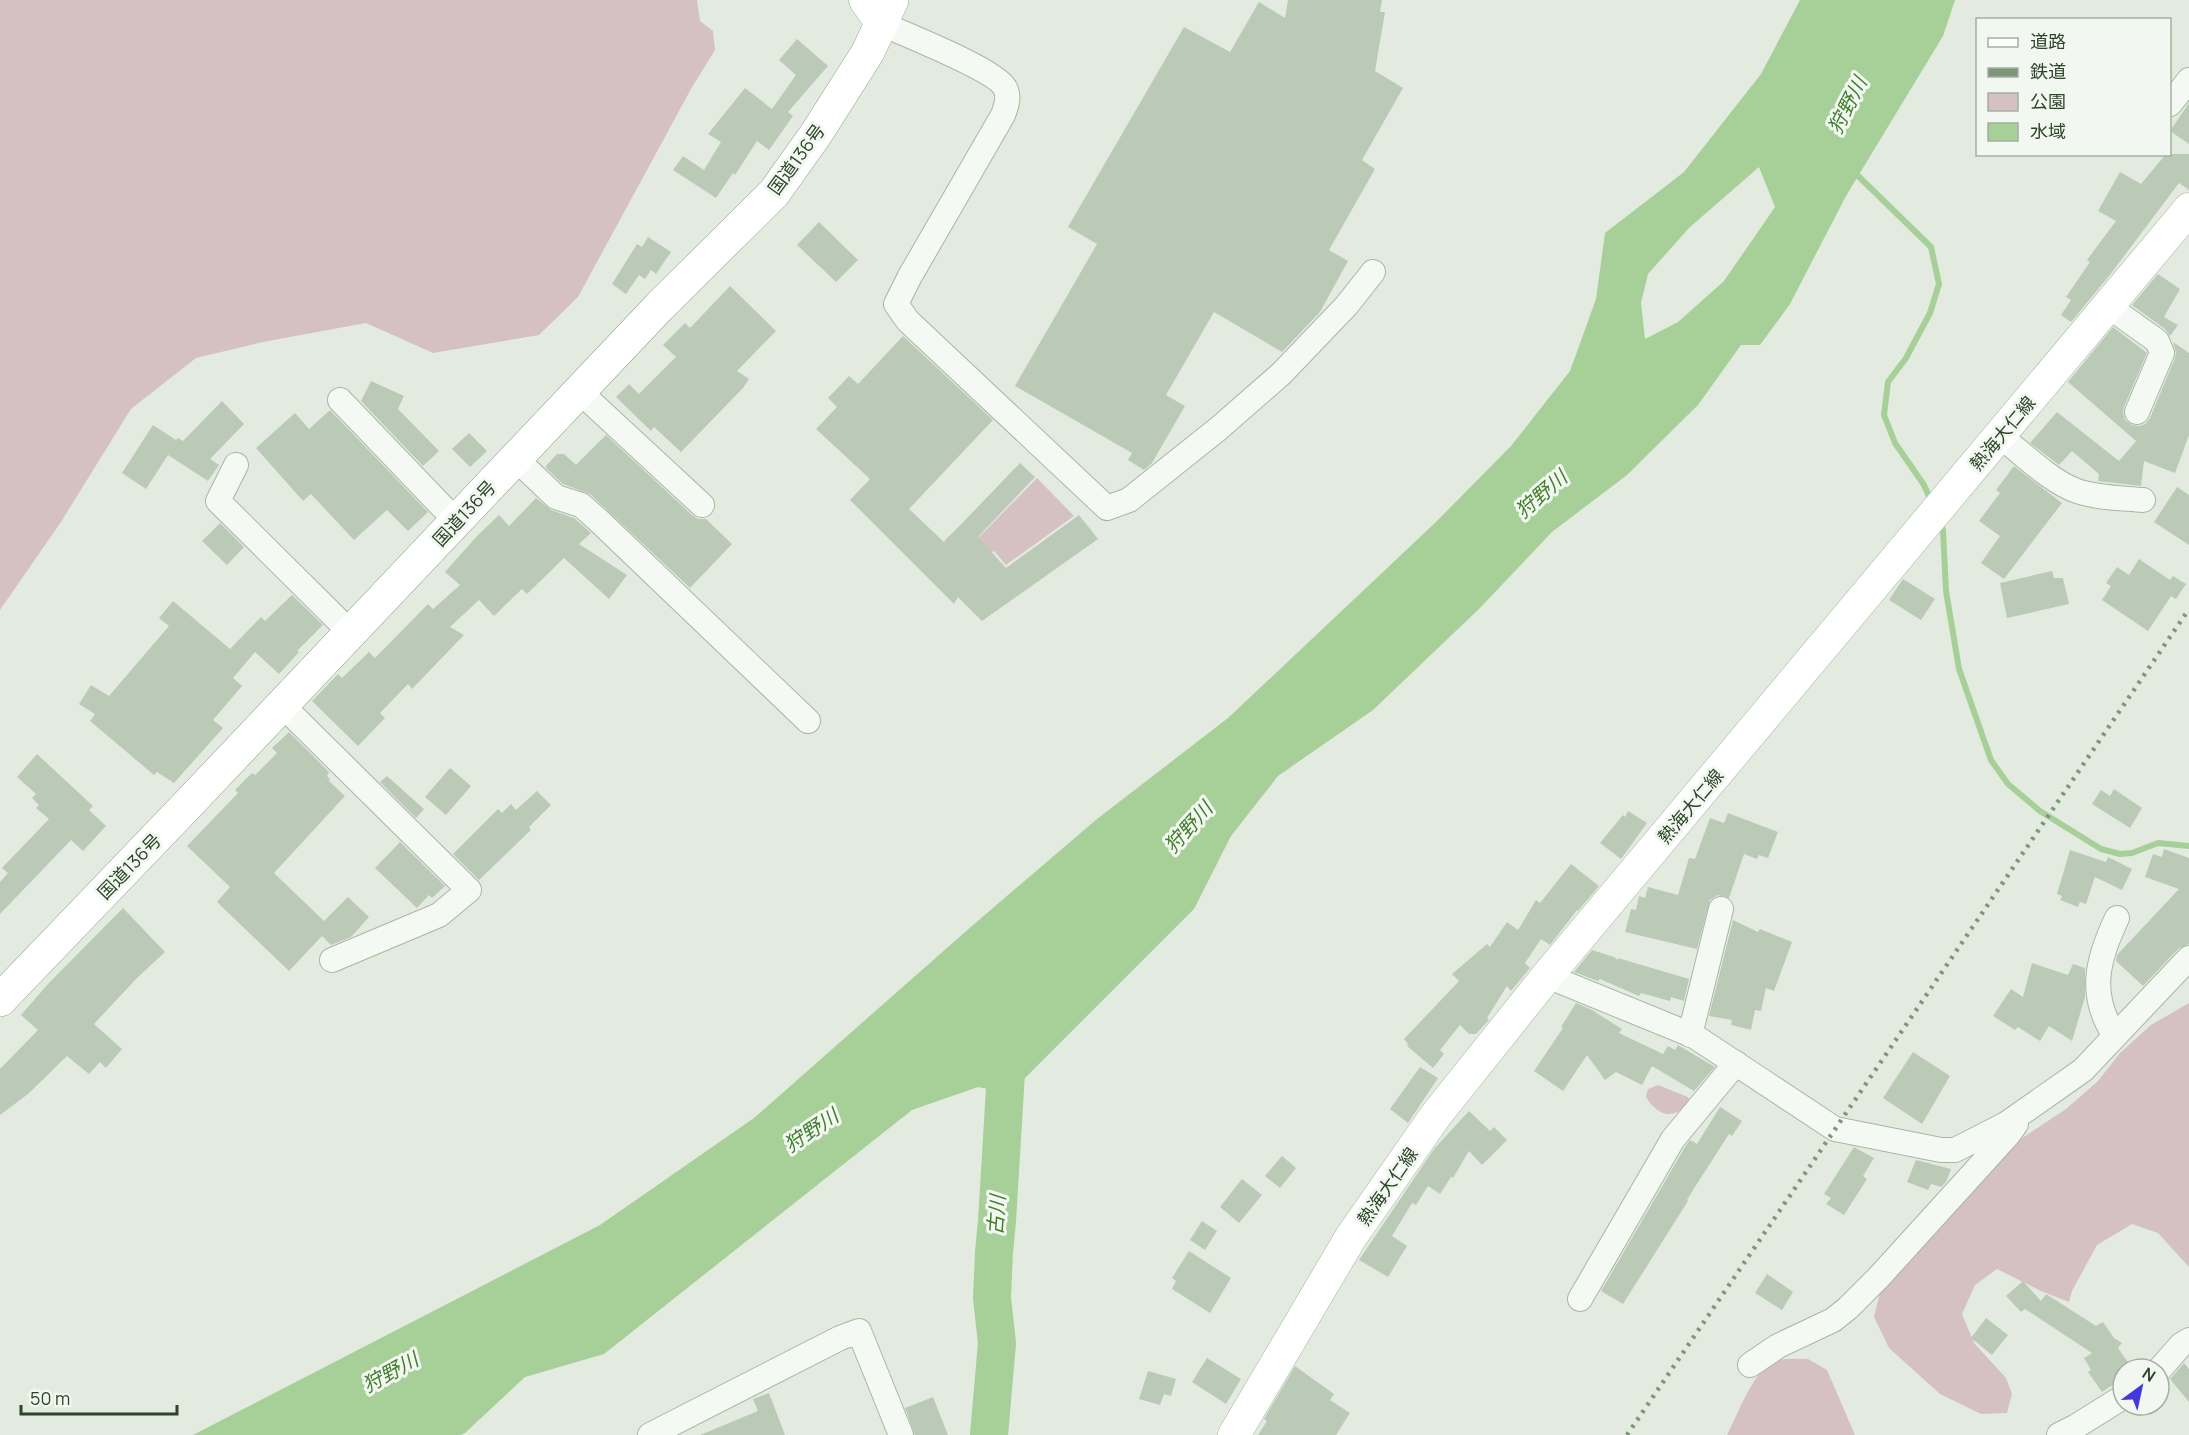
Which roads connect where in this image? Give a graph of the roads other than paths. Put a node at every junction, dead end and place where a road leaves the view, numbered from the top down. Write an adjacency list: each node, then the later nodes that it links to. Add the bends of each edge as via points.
1 (880, 8): 5 (street, via 986,72 1005,88 1008,100 896,304 908,321 1107,508 1129,500 1281,374); 7 (highway, 国道136号, via 868,52 774,193)
2 (2189, 80): 3 (street)
3 (2171, 102)
4 (2189, 209): 6 (main road, 熱海大仁線)
5 (1374, 272)
6 (2108, 306): 9 (street, via 2161,346 2162,353); 10 (main road, 熱海大仁線)
7 (579, 391): 11 (highway, 国道136号); 14 (street)
8 (340, 400): 15 (street)
9 (2137, 412)
10 (2000, 436): 13 (street, via 2075,490); 23 (main road, 熱海大仁線)
11 (515, 458): 15 (highway, 国道136号); 18 (street, via 556,496 582,505)
12 (236, 465): 16 (street, via 218,501)
13 (2143, 500)
14 (702, 505)
15 (456, 521): 16 (highway, 国道136号)
16 (351, 633): 17 (highway, 国道136号)
17 (281, 704): 22 (street, via 469,890 439,915); 24 (highway, 国道136号)
18 (808, 721)
19 (1721, 909): 25 (street)
20 (2117, 918): 26 (street, via 2102,954 2099,974 2103,1014)
21 (2189, 958): 26 (street)
22 (332, 960)
23 (1547, 976): 25 (street); 36 (main road, 熱海大仁線, via 1437,1115 1351,1237)
24 (0, 1000)
25 (1690, 1035): 27 (street)
26 (2115, 1036): 28 (street, via 2084,1070)
27 (1736, 1063): 28 (street, via 1835,1129 1941,1150 1965,1146); 29 (street, via 1673,1139)
28 (2024, 1113): 32 (street, via 1848,1308)
29 (1580, 1299)
30 (2189, 1340): 31 (street)
31 (2170, 1357)
32 (1750, 1365)
33 (2111, 1404): 37 (street)
34 (650, 1435): 35 (street, via 860,1331)
35 (901, 1435)
36 (1234, 1435)
37 (2060, 1435)

